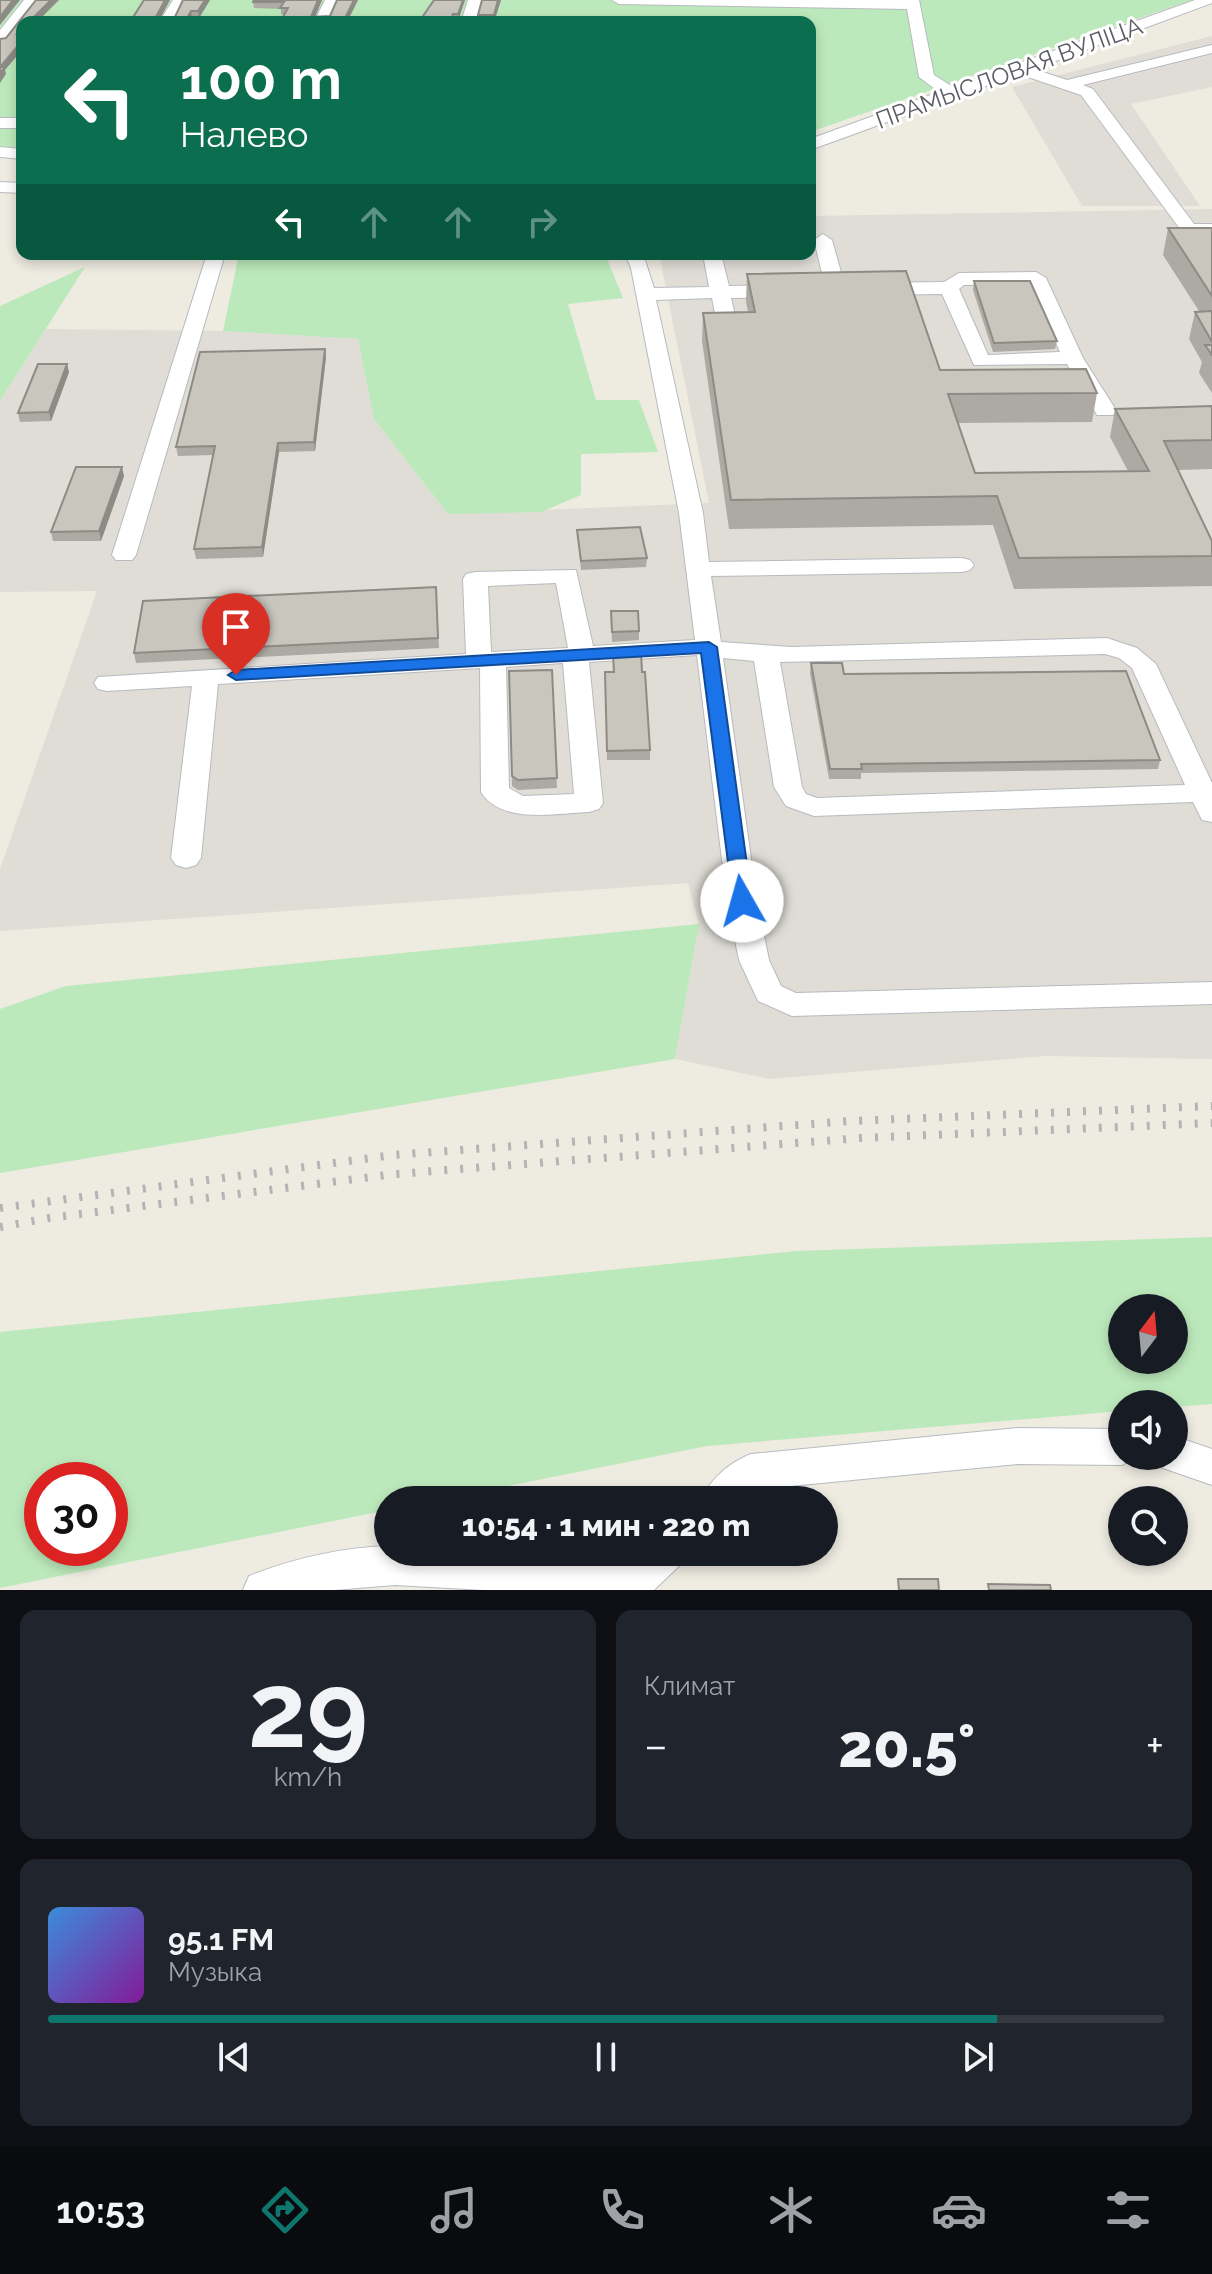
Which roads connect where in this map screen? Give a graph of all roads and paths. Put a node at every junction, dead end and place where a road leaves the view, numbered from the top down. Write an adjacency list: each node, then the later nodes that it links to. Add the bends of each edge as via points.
1 (32, 0): 6 (street)
2 (1208, 0): 10 (street, ПРАМЫСЛОВАЯ ВУЛІЦА)
3 (765, 1): 4 (street); 5 (street)
4 (913, 3): 12 (street, via 927,77)
5 (620, 4)
6 (19, 16)
7 (16, 20): 8 (street)
8 (0, 40)
9 (1210, 49): 11 (street)
10 (1020, 69): 11 (street); 12 (street, ПРАМЫСЛОВАЯ ВУЛІЦА)
11 (1065, 85): 14 (street, via 1087,92 1189,229)
12 (952, 94): 13 (street, ПРАМЫСЛОВАЯ ВУЛІЦА)
13 (816, 143)
14 (1212, 229)
15 (823, 240): 20 (street)
16 (214, 260): 26 (street)
17 (636, 260): 22 (street)
18 (713, 260): 21 (street)
19 (949, 288): 20 (street); 24 (street, via 981,361); 24 (street, via 959,279 1036,278)
20 (822, 290): 21 (street)
21 (720, 292): 22 (street); 23 (street)
22 (645, 294): 28 (street)
23 (727, 324)
24 (1073, 358): 25 (street)
25 (1105, 410)
26 (124, 555)
27 (962, 565): 28 (street)
28 (698, 569): 29 (street)
29 (709, 647): 30 (street); 31 (street); 37 (street, via 742,901 754,960 769,993 792,1005)
30 (766, 654): 35 (street, via 1107,646 1128,653 1143,664); 35 (street, via 788,787 796,800 814,807)
31 (578, 655): 32 (street); 32 (street, via 567,575 475,579); 32 (street, via 589,803 518,805 495,792)
32 (486, 661): 33 (street)
33 (206, 677): 34 (street); 36 (street)
34 (107, 683)
35 (1207, 803)
36 (186, 858)
37 (1212, 993)
38 (1108, 1447): 41 (street, via 1018,1446 751,1472)
39 (1188, 1459): 40 (street)
40 (1212, 1467)
41 (736, 1486)
42 (651, 1566): 43 (street)
43 (634, 1585): 44 (street, via 390,1568 327,1571)
44 (264, 1590)

